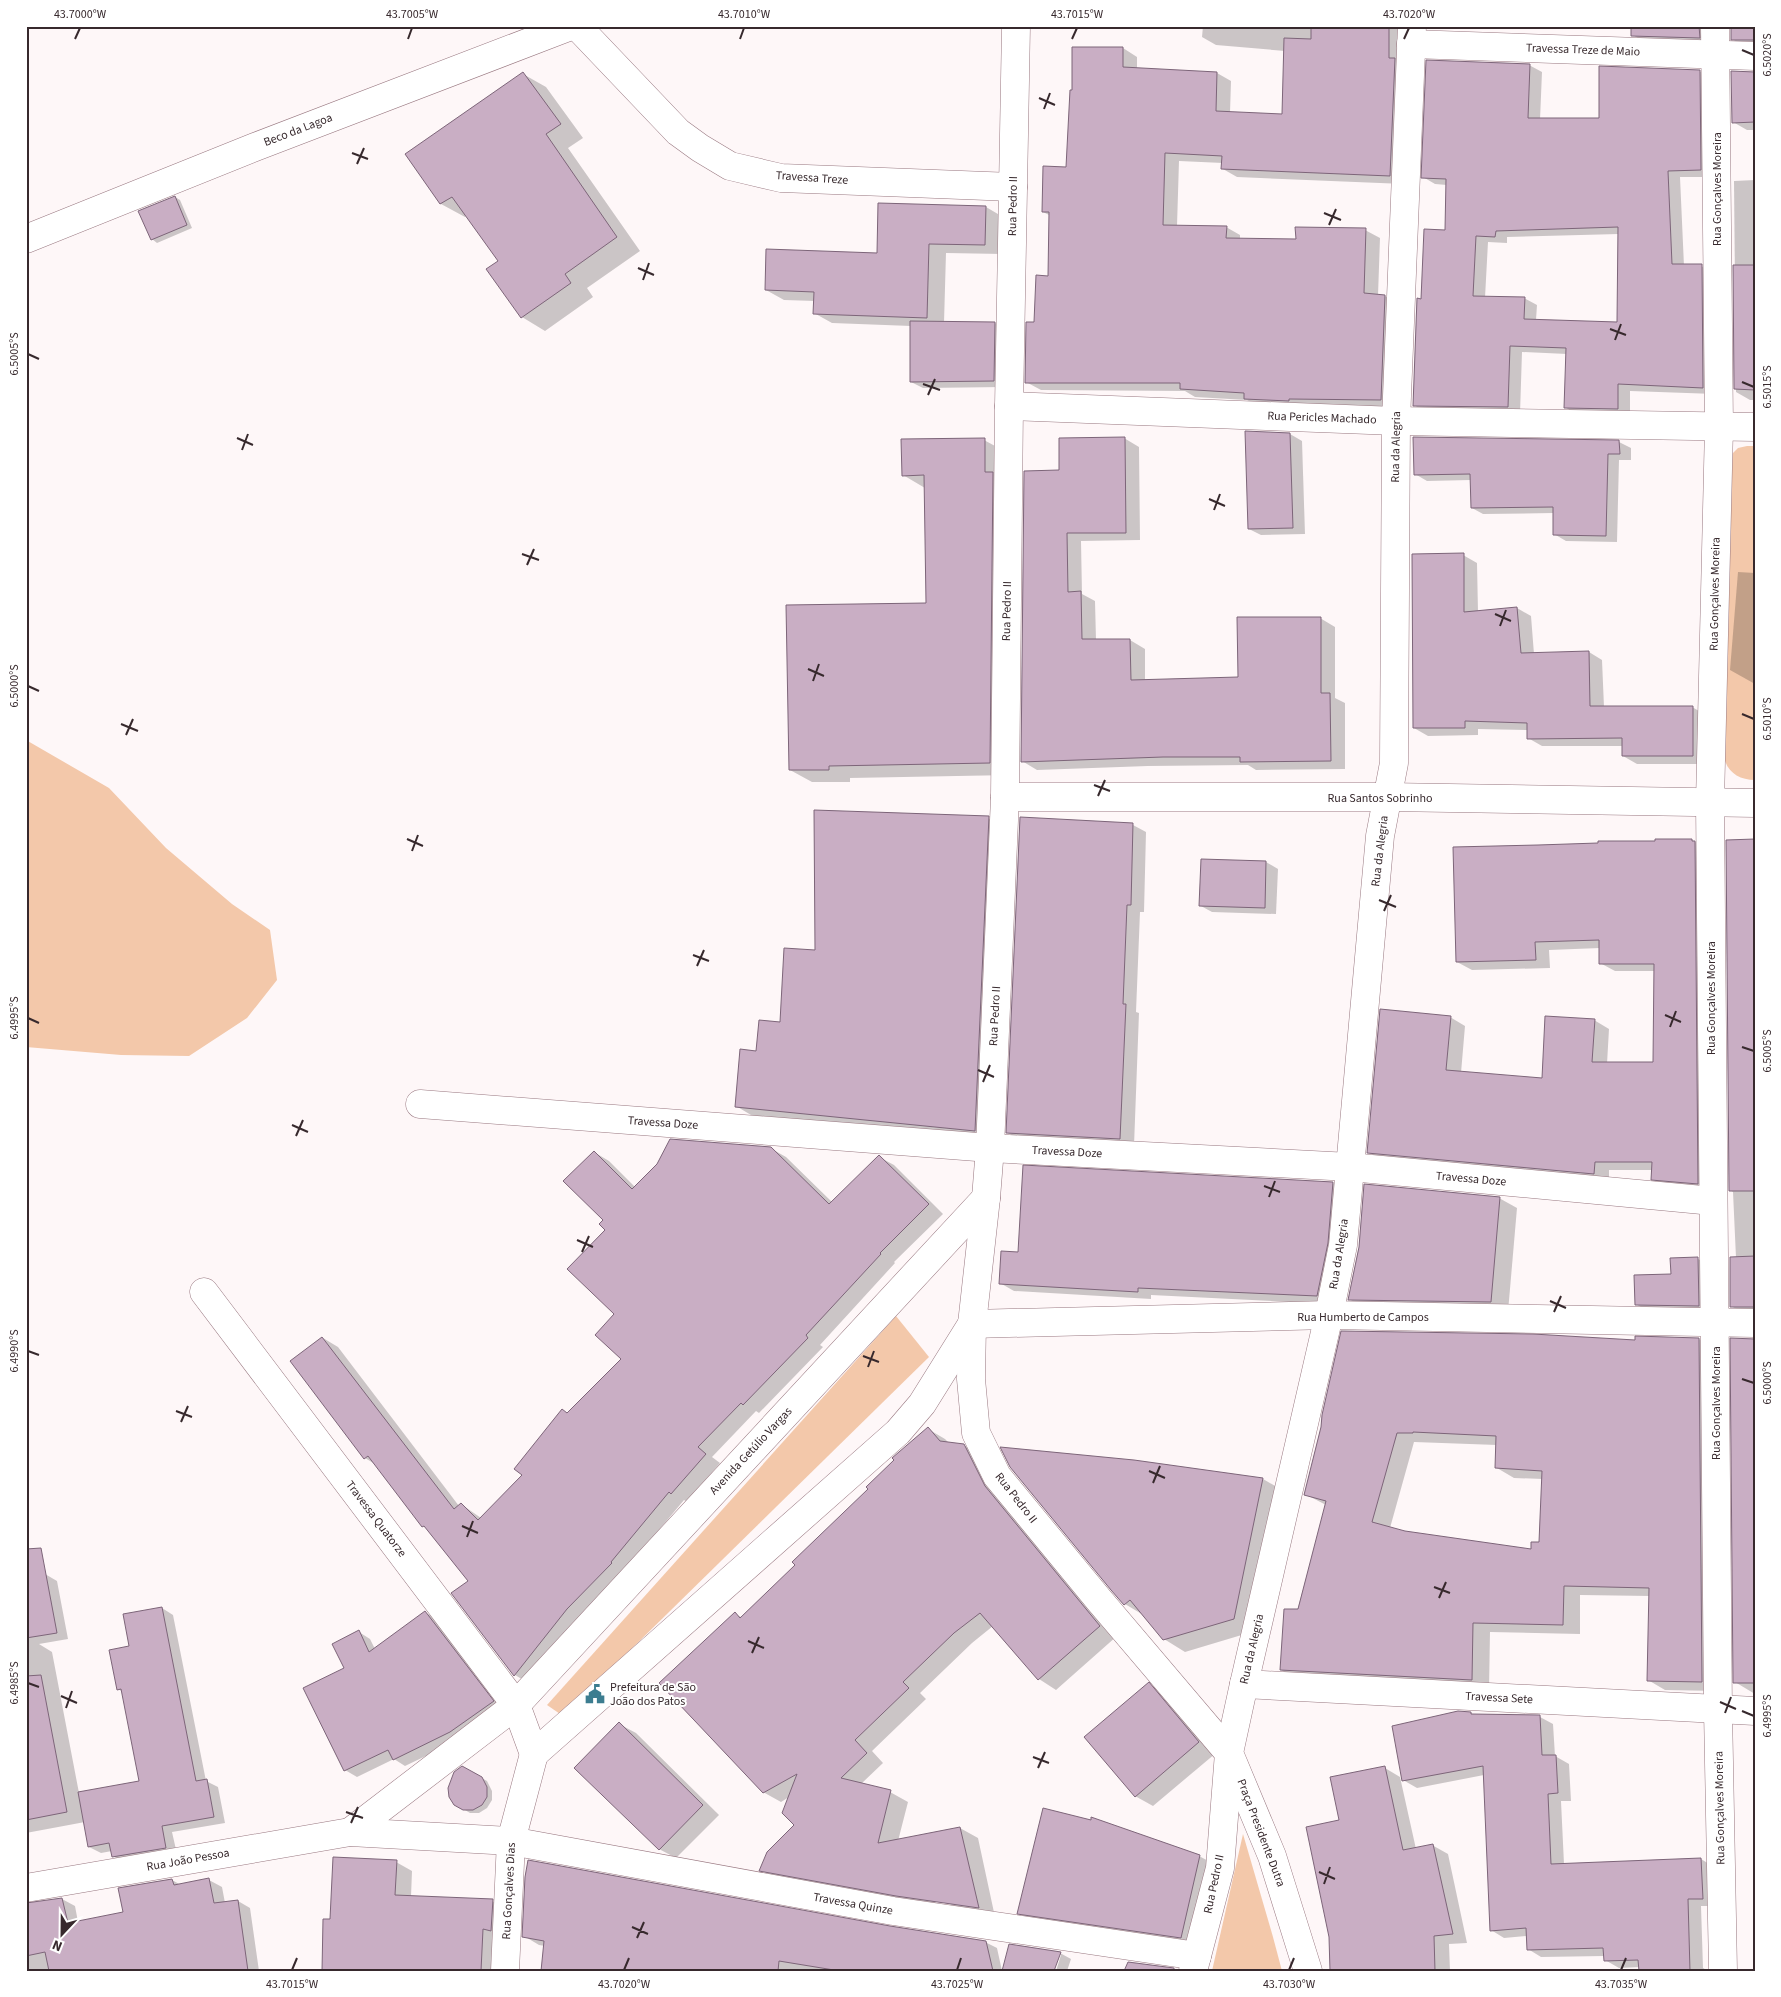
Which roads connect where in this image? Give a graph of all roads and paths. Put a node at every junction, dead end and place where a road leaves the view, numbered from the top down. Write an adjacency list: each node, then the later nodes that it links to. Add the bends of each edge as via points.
1 (571, 26): 9 (street, Beco da Lagoa, via 264,143)
2 (577, 26): 8 (street, Travessa Treze, via 678,132 730,166 780,178)
3 (1016, 26): 8 (street, Rua Pedro II)
4 (1715, 26): 6 (street, Rua Gonçalves Moreira)
5 (1411, 35): 6 (street, Travessa Treze de Maio); 11 (street, Rua da Alegria)
6 (1716, 55): 7 (street, Travessa Treze de Maio); 12 (street, Rua Gonçalves Moreira)
7 (1755, 56)
8 (1013, 187): 10 (street, Rua Pedro II)
9 (26, 239)
10 (1009, 406): 11 (street, Rua Pericles Machado); 14 (street, Rua Pedro II)
11 (1396, 421): 12 (street, Rua Pericles Machado); 15 (street, Rua da Alegria, via 1394,763)
12 (1719, 427): 13 (street, Rua Pericles Machado); 16 (street, Rua Gonçalves Moreira)
13 (1755, 427)
14 (1005, 797): 15 (street, Rua Santos Sobrinho); 19 (street, Rua Pedro II)
15 (1388, 797): 16 (street, Rua Santos Sobrinho); 20 (street, Rua da Alegria, via 1380,836)
16 (1710, 802): 17 (street, Rua Santos Sobrinho); 22 (street, Rua Gonçalves Moreira)
17 (1755, 803)
18 (420, 1104): 19 (street, Travessa Doze)
19 (990, 1148): 20 (street, Travessa Doze); 21 (street, Rua Pedro II)
20 (1350, 1168): 22 (street, Travessa Doze); 24 (street, Rua da Alegria, via 1342,1245)
21 (986, 1198): 27 (street, Rua Pedro II); 29 (street, Avenida Getúlio Vargas)
22 (1713, 1201): 25 (street, Rua Gonçalves Moreira)
23 (204, 1292): 29 (street, Travessa Quatorze)
24 (1329, 1315): 25 (street, Rua Humberto de Campos); 27 (street, Rua Humberto de Campos); 28 (street, Rua da Alegria)
25 (1715, 1322): 26 (street, Rua Humberto de Campos); 30 (street, Rua Gonçalves Moreira)
26 (1755, 1323)
27 (972, 1324): 32 (street, Rua Pedro II, via 971,1379 976,1433 997,1476); 33 (street, via 922,1404 898,1432)
28 (1244, 1684): 30 (street, Travessa Sete); 32 (street, Rua da Alegria)
29 (516, 1705): 33 (street, Travessa Quatorze); 34 (street, Rua João Pessoa)
30 (1718, 1710): 31 (street, Travessa Sete); 40 (street, Rua Gonçalves Moreira)
31 (1755, 1711)
32 (1230, 1753): 37 (street, Rua Pedro II, via 1220,1868); 39 (street, Praça Presidente Dutra, via 1272,1856)
33 (534, 1754): 35 (street, Rua Gonçalves Dias)
34 (350, 1832): 35 (street, Rua João Pessoa); 36 (street, Rua João Pessoa)
35 (511, 1841): 37 (street, Travessa Quinze); 38 (street, Rua Gonçalves Dias)
36 (26, 1888)
37 (1195, 1963)
38 (506, 1971)
39 (1308, 1971)
40 (1723, 1971)

